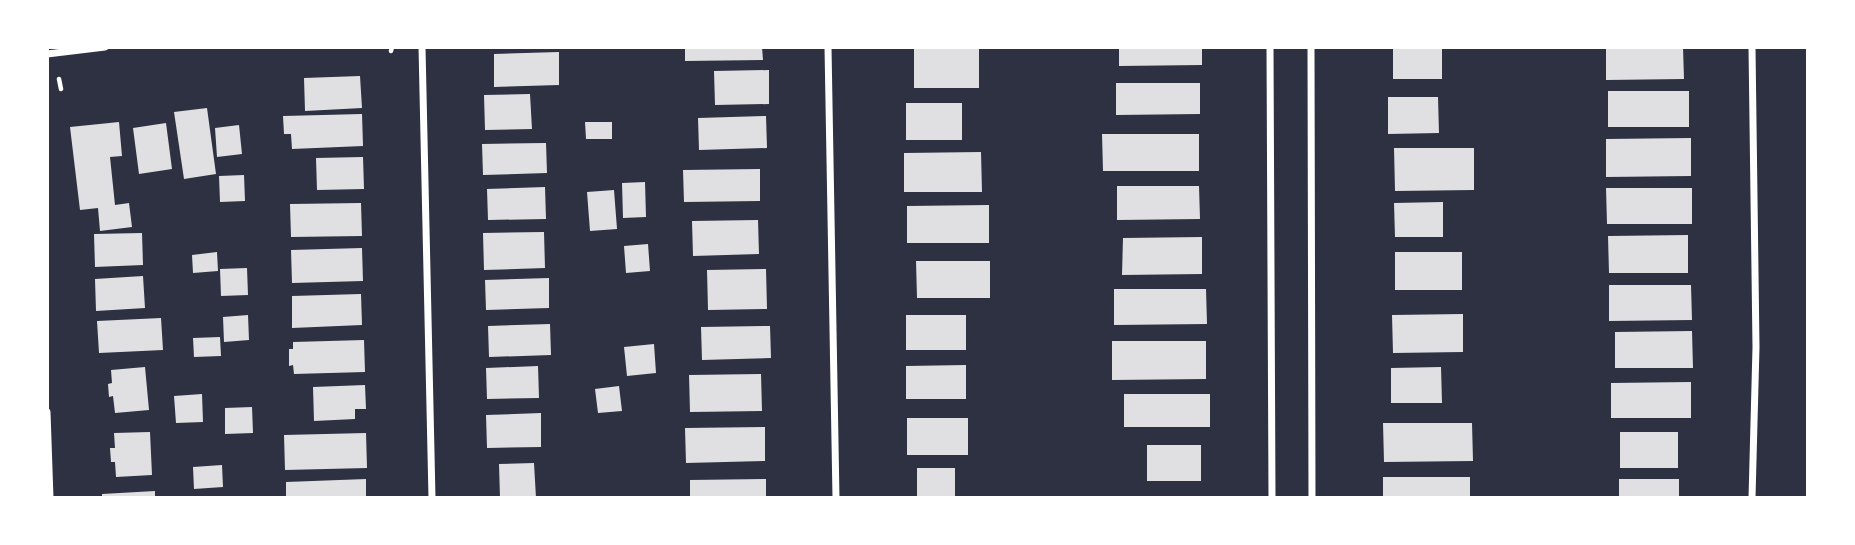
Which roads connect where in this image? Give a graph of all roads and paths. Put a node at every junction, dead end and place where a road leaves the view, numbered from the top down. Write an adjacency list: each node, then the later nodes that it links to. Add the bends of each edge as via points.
1 (106, 47): 7 (street)
2 (422, 47): 12 (street)
3 (828, 47): 13 (street)
4 (1270, 47): 14 (street)
5 (1311, 47): 15 (street)
6 (1752, 47): 16 (street, via 1756,347)
7 (47, 54)
8 (59, 79): 9 (path)
9 (61, 89)
10 (47, 412): 11 (street)
11 (50, 498)
12 (432, 498)
13 (836, 498)
14 (1272, 498)
15 (1312, 498)
16 (1752, 498)

